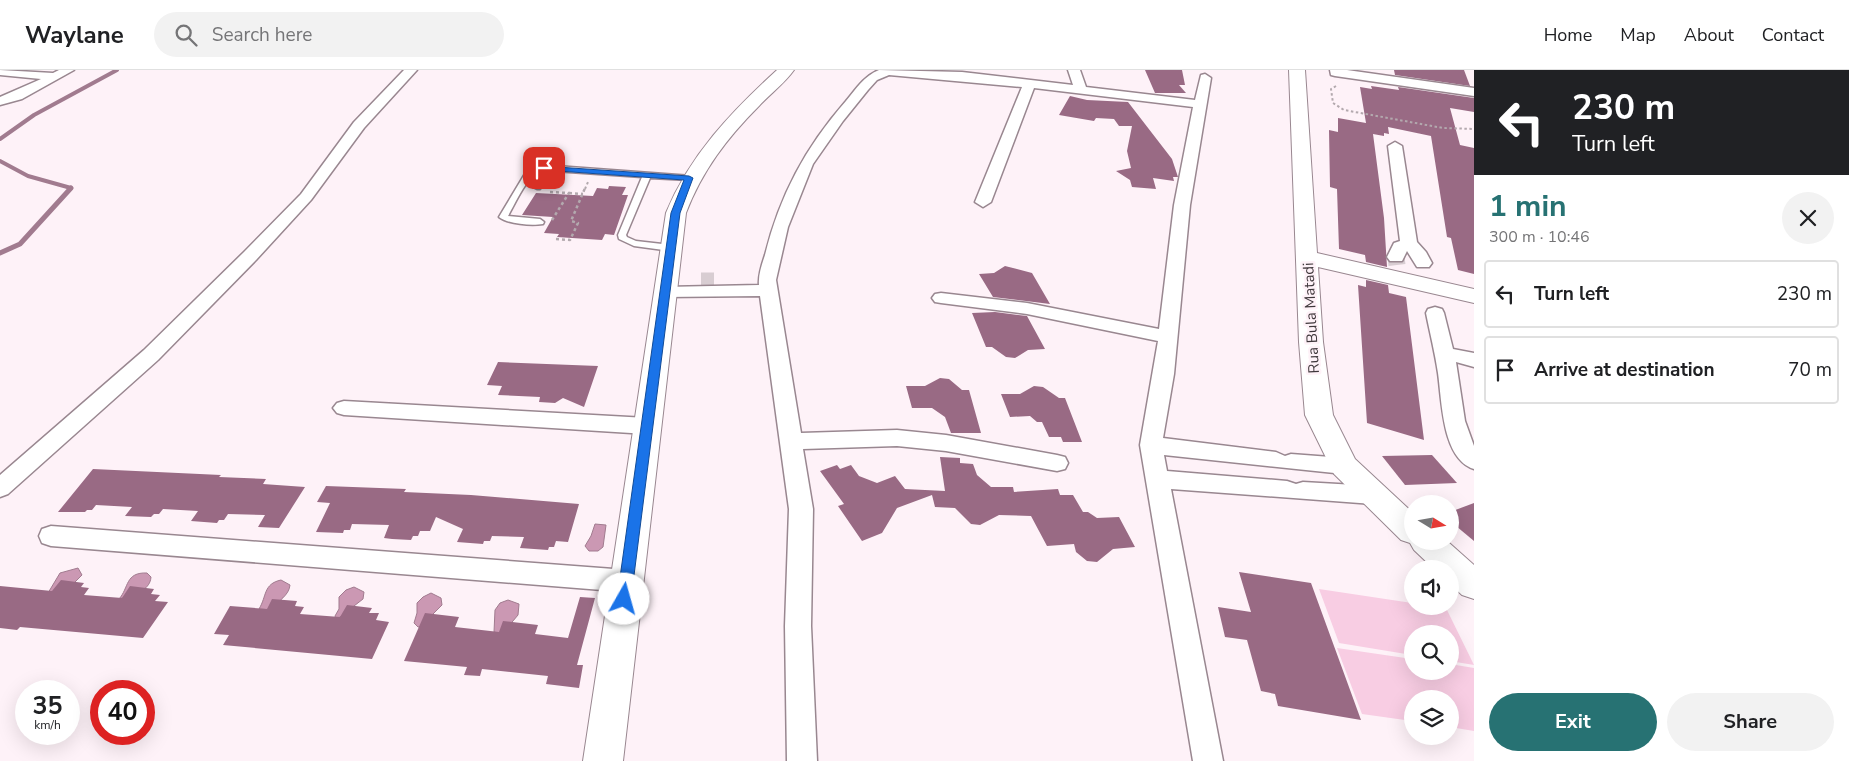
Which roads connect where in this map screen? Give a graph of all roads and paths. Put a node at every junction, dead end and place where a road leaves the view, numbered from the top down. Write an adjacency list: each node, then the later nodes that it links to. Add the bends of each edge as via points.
1 (68, 70): 9 (street)
2 (411, 70): 55 (street, via 359,125 306,197 250,256 144,361)
3 (786, 70): 22 (street, via 742,112)
4 (1074, 70): 13 (street)
5 (1297, 70): 33 (street, Rua Bula Matadi)
6 (0, 71): 9 (street)
7 (887, 71): 8 (street); 36 (street, via 873,77 864,87 806,164 780,227)
8 (962, 73): 12 (street)
9 (55, 77): 15 (street)
10 (1205, 78): 16 (street)
11 (1337, 78): 14 (street); 17 (path, via 1331,89 1332,101 1344,110 1443,128)
12 (1029, 84): 13 (street); 28 (street)
13 (1081, 90): 16 (street)
14 (1474, 92)
15 (0, 101)
16 (1199, 104): 41 (street, via 1182,205)
17 (1474, 130)
18 (1395, 146): 31 (street)
19 (542, 170): 21 (lane, via 558,168); 24 (lane); 29 (lane, via 530,172 503,216)
20 (592, 175): 27 (path)
21 (647, 175): 22 (lane); 32 (lane, via 623,239)
22 (689, 178): 32 (street, via 676,213)
23 (554, 184): 25 (path)
24 (537, 187): 25 (path, via 534,191)
25 (550, 192): 26 (path)
26 (569, 193): 27 (path); 29 (path, via 554,220)
27 (583, 194): 30 (path, via 571,221 578,223 570,240)
28 (983, 202)
29 (543, 221)
30 (556, 239)
31 (1409, 243): 34 (street, via 1400,247); 35 (street, via 1418,252)
32 (670, 248): 37 (street)
33 (1308, 258): 34 (street); 52 (street, Rua Bula Matadi, via 1313,368 1319,414)
34 (1396, 266): 35 (street)
35 (1426, 273): 38 (street)
36 (768, 285): 37 (street); 46 (street)
37 (666, 287): 45 (street)
38 (1474, 296)
39 (941, 298): 41 (street, via 988,301 1041,310)
40 (1435, 314): 42 (street)
41 (1167, 337): 47 (street)
42 (1444, 353): 43 (street); 49 (street, via 1456,429 1460,442)
43 (1474, 360)
44 (344, 408): 45 (street)
45 (647, 426): 61 (street)
46 (791, 441): 51 (street, via 897,438 946,442); 64 (street, via 801,508 798,626)
47 (1151, 445): 48 (street); 53 (street)
48 (1183, 449): 50 (street); 54 (street)
49 (1474, 461)
50 (1290, 462): 52 (street); 56 (street)
51 (1057, 463)
52 (1344, 466): 57 (street, Rua Bula Matadi)
53 (1157, 479): 54 (street); 65 (street)
54 (1192, 482): 56 (street)
55 (0, 488)
56 (1302, 491): 57 (street)
57 (1373, 495): 58 (street, Rua Bula Matadi)
58 (1404, 524)
59 (51, 536): 61 (street)
60 (1434, 550): 62 (street)
61 (627, 581): 63 (street)
62 (1474, 585)
63 (603, 761)
64 (802, 761)
65 (1208, 761)

